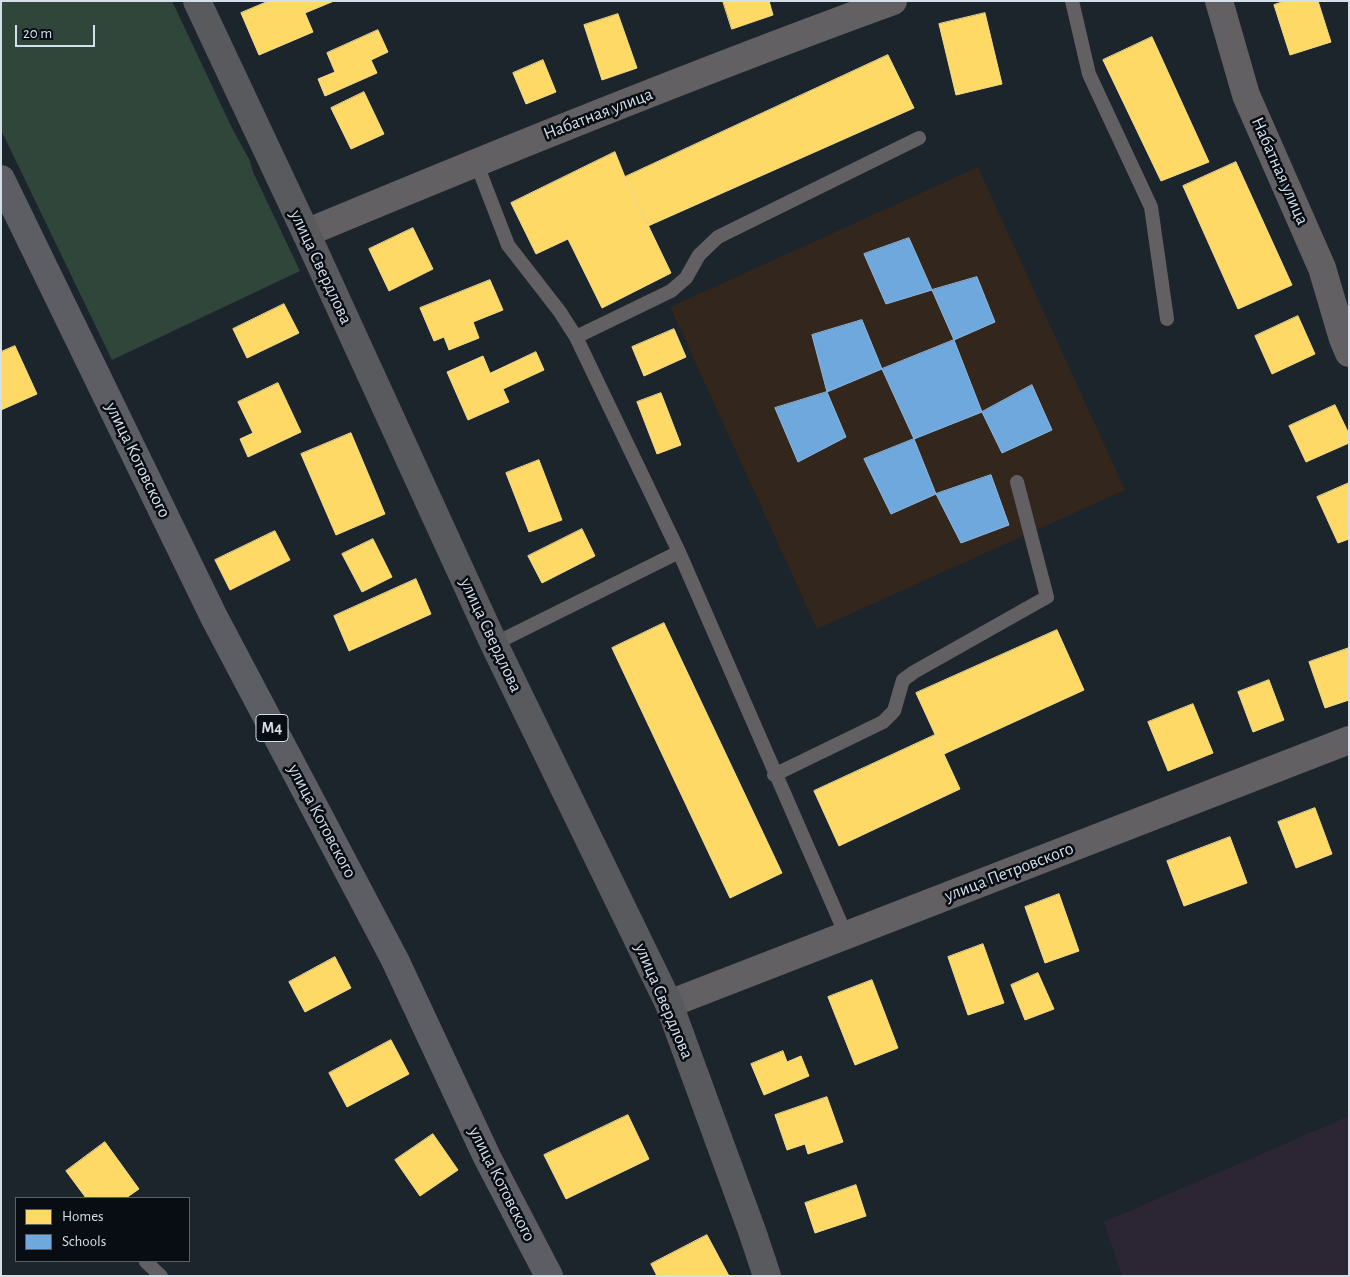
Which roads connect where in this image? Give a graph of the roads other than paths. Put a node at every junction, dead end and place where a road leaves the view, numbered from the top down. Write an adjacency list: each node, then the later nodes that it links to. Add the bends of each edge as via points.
1 (197, 1): 8 (street, улица Свердлова)
2 (893, 1): 6 (street, Набатная улица)
3 (1072, 1): 9 (lane, via 1089,74 1150,207)
4 (1219, 1): 11 (street, Набатная улица, via 1246,95 1322,268)
5 (919, 138): 10 (lane, via 718,237 699,255 686,278 671,291)
6 (476, 162): 8 (street, Набатная улица); 10 (lane, via 508,245)
7 (1, 179): 21 (highway, улица Котовского / M4, via 214,617 395,960 487,1157)
8 (306, 232): 14 (street, улица Свердлова)
9 (1166, 319)
10 (576, 338): 13 (lane)
11 (1346, 346)
12 (1017, 482): 16 (lane, via 1047,597 908,676 903,680 894,711 882,722)
13 (679, 552): 14 (lane); 16 (lane)
14 (494, 644): 18 (street, улица Свердлова)
15 (1349, 740): 17 (street, улица Петровского)
16 (774, 775): 17 (lane)
17 (846, 935): 18 (street, улица Петровского)
18 (669, 1004): 22 (street, улица Свердлова)
19 (146, 1262): 20 (lane)
20 (161, 1276)
21 (549, 1276)
22 (767, 1276)

